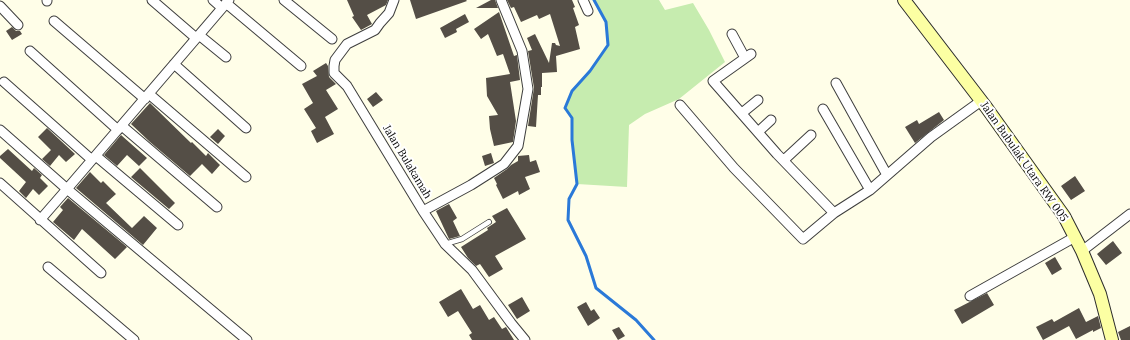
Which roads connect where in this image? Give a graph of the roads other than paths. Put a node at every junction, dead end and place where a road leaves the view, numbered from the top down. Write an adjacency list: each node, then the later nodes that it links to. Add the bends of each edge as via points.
1 (152, 0): 14 (street)
2 (213, 0): 8 (street)
3 (284, 0): 15 (street)
4 (394, 0): 42 (street, Jalan Bulakamah, via 389,13 375,30 351,41 343,48 335,60 334,73 347,86)
5 (501, 0): 42 (street, via 522,51 528,89 518,146 504,164)
6 (583, 0): 10 (street)
7 (904, 0): 24 (street, Jalan Bubulak Utara RW 005)
8 (226, 3): 14 (street); 19 (street)
9 (0, 6): 12 (street)
10 (588, 11)
11 (54, 21): 22 (street)
12 (18, 25)
13 (732, 34): 27 (street, via 748,56 713,81)
14 (198, 36): 17 (street); 18 (street)
15 (332, 39)
16 (30, 51): 29 (street)
17 (226, 57)
18 (174, 64): 22 (street); 30 (street)
19 (302, 66)
20 (4, 82): 34 (street)
21 (836, 83): 36 (street)
22 (147, 97): 29 (street); 37 (street)
23 (758, 100): 27 (street)
24 (982, 102): 36 (street, via 931,137); 48 (street, Jalan Bubulak Utara RW 005, via 1056,205)
25 (680, 106): 43 (street, via 734,168 803,239)
26 (823, 109): 40 (street)
27 (742, 113): 32 (street)
28 (771, 120): 32 (street)
29 (120, 128): 34 (street); 41 (street)
30 (246, 128)
31 (0, 130): 39 (street)
32 (758, 132): 35 (street)
33 (811, 135): 35 (street)
34 (94, 158): 39 (street); 47 (street)
35 (784, 160): 43 (street)
36 (887, 175): 40 (street)
37 (246, 177)
38 (0, 183): 45 (street)
39 (67, 190): 45 (street); 55 (street)
40 (870, 190): 43 (street)
41 (217, 207)
42 (423, 211): 49 (street, Jalan Bulakamah)
43 (834, 213)
44 (1130, 214): 50 (street)
45 (40, 220): 52 (street)
46 (489, 222): 49 (lane, via 462,239)
47 (178, 225)
48 (1075, 237): 50 (street, Jalan Bubulak Utara RW 005); 53 (street)
49 (445, 244): 56 (street, Jalan Bulakamah, via 472,270)
50 (1082, 251): 57 (street, Jalan Bubulak Utara RW 005, via 1100,294)
51 (48, 267): 54 (street)
52 (101, 273)
53 (970, 296)
54 (134, 340)
55 (246, 340)
56 (525, 340)
57 (1112, 340)

